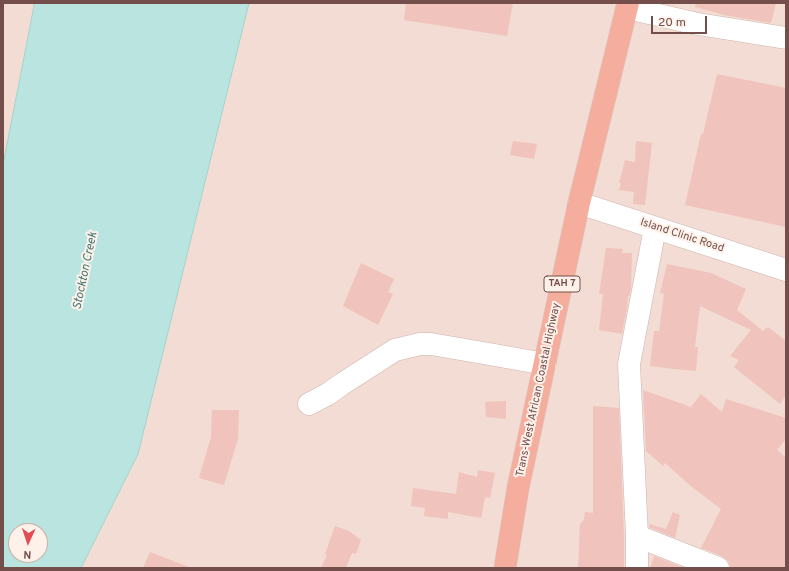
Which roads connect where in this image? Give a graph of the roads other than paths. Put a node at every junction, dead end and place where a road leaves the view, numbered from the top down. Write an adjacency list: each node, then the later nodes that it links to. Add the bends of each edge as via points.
1 (627, 6): 2 (street, via 698,24); 3 (highway, Trans-West African Coastal Highway / TAH 7)
2 (786, 38)
3 (579, 203): 4 (street, Island Clinic Road); 6 (highway, Trans-West African Coastal Highway / TAH 7)
4 (655, 228): 5 (street, Island Clinic Road); 8 (street, via 630,364)
5 (786, 270)
6 (545, 364): 7 (street, via 420,344 395,350); 9 (highway, Trans-West African Coastal Highway / TAH 7, via 518,488)
7 (309, 404)
8 (637, 536): 10 (street); 11 (street)
9 (505, 568)
10 (637, 568)
11 (718, 568)

